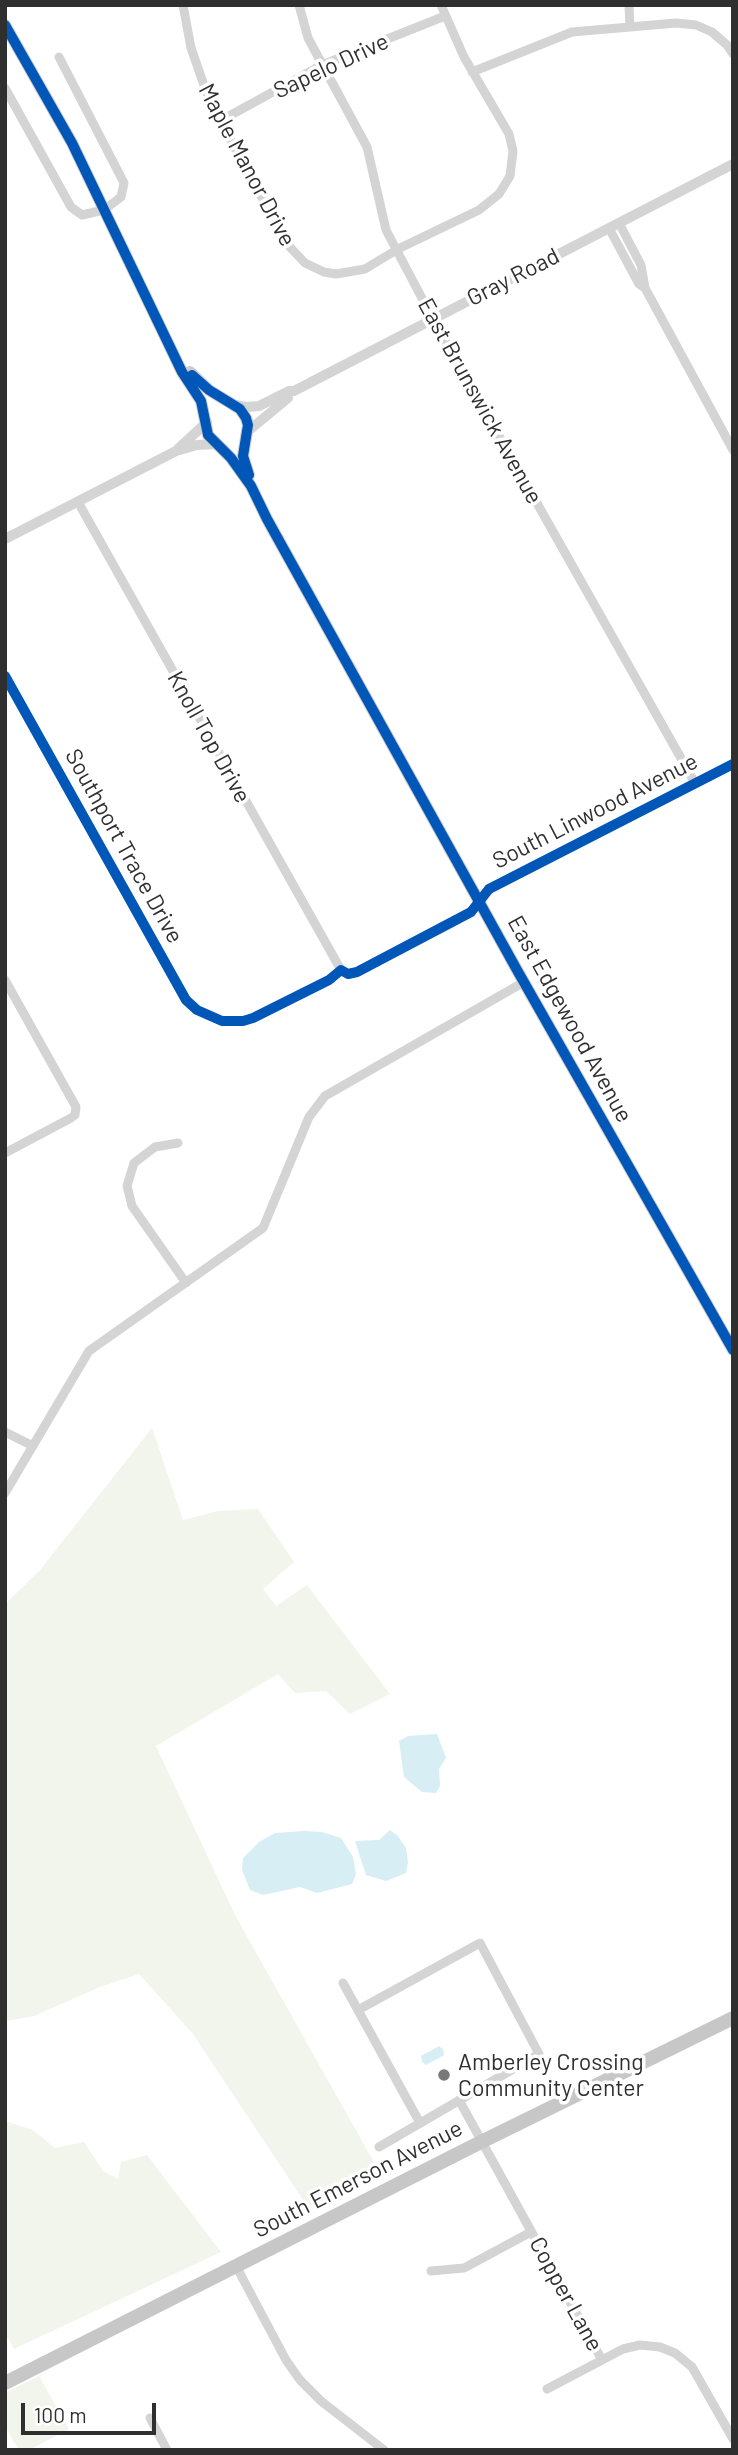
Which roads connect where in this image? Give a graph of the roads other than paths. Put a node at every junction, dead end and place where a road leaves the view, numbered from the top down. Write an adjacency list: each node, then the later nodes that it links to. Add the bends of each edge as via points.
1 (183, 5): 13 (street, Maple Manor Drive, via 191,48)
2 (299, 5): 10 (street, East Brunswick Avenue)
3 (441, 5): 5 (street, Maple Manor Drive)
4 (629, 5): 7 (street)
5 (445, 16): 10 (street, Sapelo Drive); 11 (street, Maple Manor Drive)
6 (5, 25): 15 (main road)
7 (630, 27): 8 (street, via 696,25 718,37); 11 (street, via 572,32)
8 (733, 54)
9 (60, 57): 15 (street, via 124,183 121,197)
10 (322, 65): 13 (street, Sapelo Drive); 17 (street, East Brunswick Avenue, via 367,147 386,230)
11 (472, 72): 17 (street, Maple Manor Drive, via 509,134 513,151 510,176 487,205)
12 (5, 88): 15 (street, via 71,207 82,215)
13 (220, 121): 17 (street, Maple Manor Drive, via 288,246 305,263 324,272 349,273)
14 (733, 164): 16 (street, Gray Road)
15 (104, 210): 19 (main road)
16 (614, 225): 18 (street, Gray Road); 25 (street, via 641,265 645,288)
17 (398, 249): 18 (street, East Brunswick Avenue)
18 (433, 319): 20 (street, Gray Road); 32 (street, East Brunswick Avenue)
19 (179, 363): 21 (main road); 22 (main road, via 201,401)
20 (294, 391): 21 (street, Gray Road, via 252,407); 23 (street, Gray Road)
21 (233, 405): 22 (main road, via 215,409); 23 (main road, via 246,418)
22 (206, 422): 24 (main road, via 208,435); 26 (street)
23 (247, 432): 24 (main road, via 231,446); 27 (main road, East Edgewood Avenue, via 243,456)
24 (217, 444): 26 (street); 27 (main road, East Edgewood Avenue)
25 (733, 450)
26 (176, 451): 28 (street)
27 (251, 486): 33 (main road, East Edgewood Avenue)
28 (78, 502): 29 (street); 34 (street, Knoll Top Drive)
29 (5, 539)
30 (5, 676): 37 (street, Southport Trace Drive, via 186,1000)
31 (733, 764): 32 (street, South Linwood Avenue)
32 (695, 783): 33 (street, South Linwood Avenue, via 489,889)
33 (479, 901): 34 (street, South Linwood Avenue, via 471,912 356,972); 36 (main road, East Edgewood Avenue)
34 (341, 970): 37 (street, South Linwood Avenue, via 261,1015)
35 (5, 980): 39 (street, via 76,1111 48,1132)
36 (524, 982): 40 (street, via 325,1096 309,1117 263,1228); 41 (main road, East Edgewood Avenue)
37 (222, 1021)
38 (178, 1143): 40 (street, via 155,1147 134,1163 127,1186 132,1206)
39 (5, 1153)
40 (186, 1283): 43 (street, via 89,1351)
41 (733, 1350)
42 (5, 1432): 43 (street)
43 (33, 1446): 44 (street)
44 (5, 1493)
45 (343, 1983): 46 (street)
46 (358, 2010): 48 (street, via 480,1943 539,2054); 49 (street)
47 (733, 2018): 50 (main road, South Emerson Avenue)
48 (460, 2100): 49 (street); 50 (street, Copper Lane)
49 (421, 2123): 51 (street)
50 (483, 2141): 52 (street, Copper Lane); 53 (main road, South Emerson Avenue)
51 (379, 2147)
52 (531, 2232): 54 (street, via 464,2268); 55 (street, Copper Lane)
53 (236, 2266): 56 (main road, South Emerson Avenue); 61 (street, via 300,2380)
54 (431, 2271)
55 (602, 2360): 57 (street); 59 (street, Copper Lane, via 640,2346 675,2353 699,2377)
56 (5, 2383)
57 (547, 2389)
58 (149, 2418): 60 (street)
59 (733, 2439)
60 (167, 2450)
61 (384, 2450)

